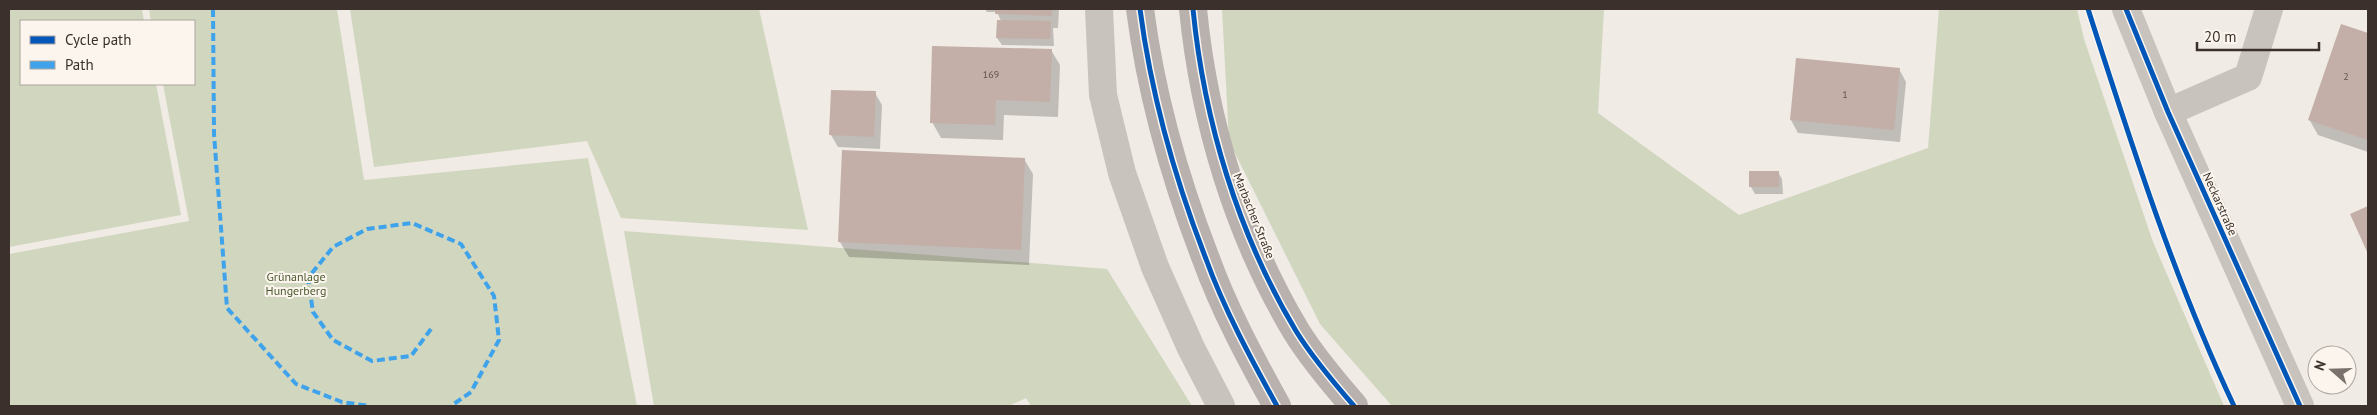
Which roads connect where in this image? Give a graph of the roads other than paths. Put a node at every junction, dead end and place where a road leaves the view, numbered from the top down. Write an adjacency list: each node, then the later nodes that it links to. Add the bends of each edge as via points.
1 (1099, 9): 7 (street, via 1103,94 1122,173 1155,267)
2 (1140, 9): 8 (main road, via 1146,52 1171,153 1206,260)
3 (1193, 9): 9 (main road, Marbacher Straße, via 1214,130 1234,197 1264,268 1297,332)
4 (2126, 9): 6 (street, Neckarstraße)
5 (2269, 9): 6 (street, via 2248,77)
6 (2168, 112): 10 (street, Neckarstraße)
7 (1221, 406)
8 (1277, 406)
9 (1354, 406)
10 (2300, 406)

